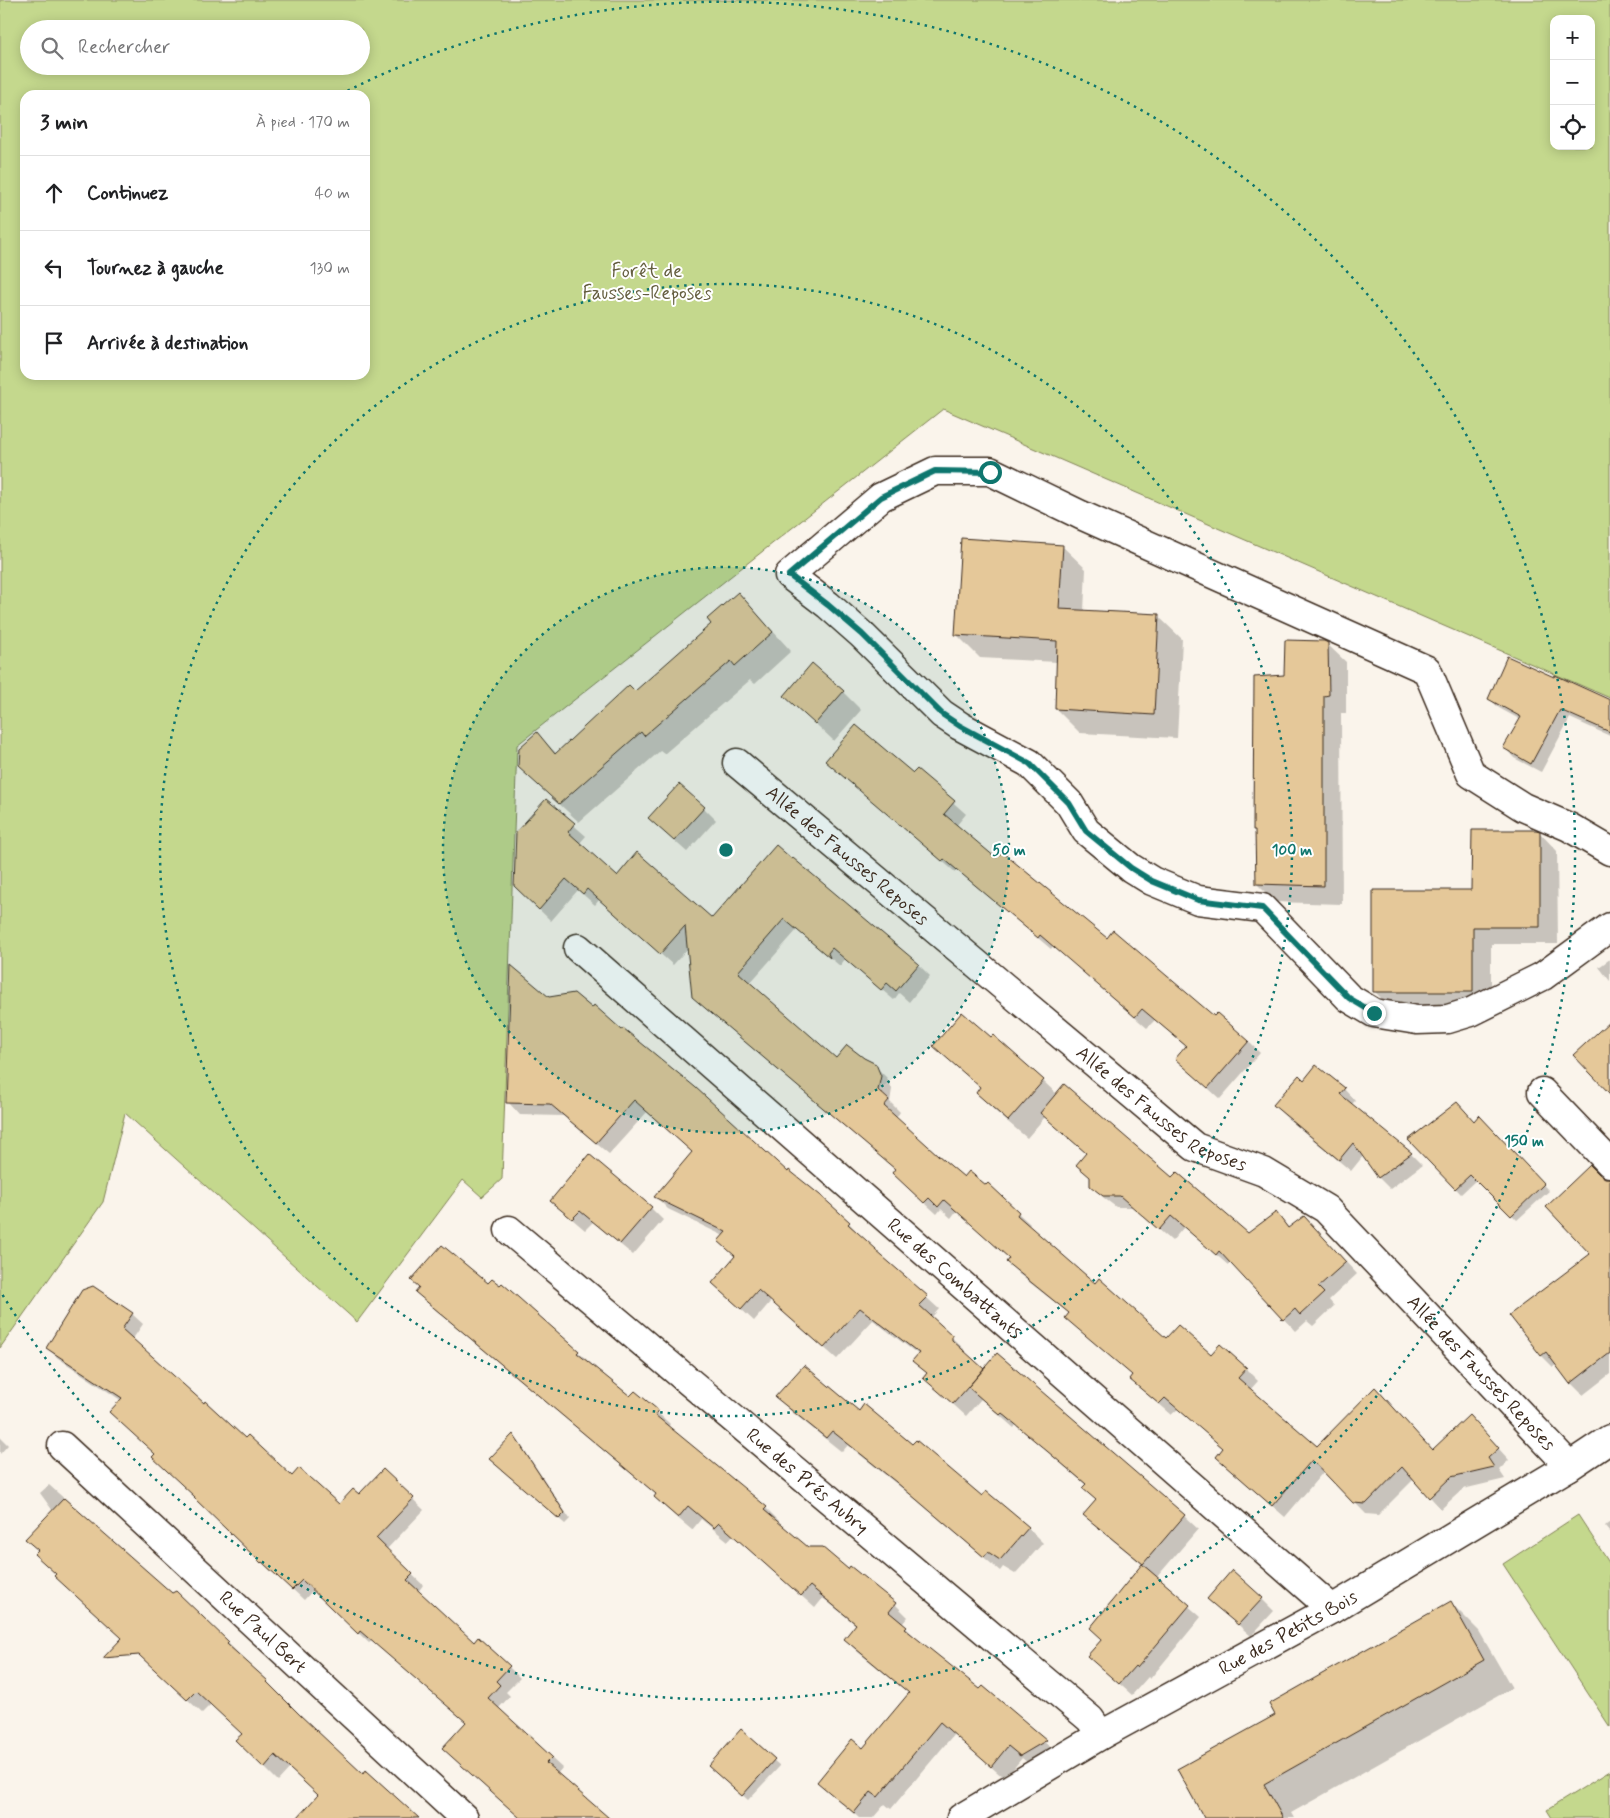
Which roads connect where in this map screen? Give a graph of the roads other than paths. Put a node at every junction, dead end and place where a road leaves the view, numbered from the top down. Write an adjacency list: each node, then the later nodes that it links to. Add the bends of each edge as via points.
1 (737, 763): 10 (street, Allée des Fausses Reposes, via 1195,1147 1264,1172 1326,1209)
2 (1610, 851): 3 (street, via 1569,826 1524,807 1471,774 1427,670 990,472 935,471 881,497 789,575 862,634 942,714 1029,763 1069,803 1086,831 1131,868 1152,881 1198,900 1262,908 1349,998 1374,1013 1418,1020 1448,1019 1471,1012 1543,976)
3 (1610, 927)
4 (578, 948): 11 (street, Rue des Combattants)
5 (1542, 1092): 6 (street)
6 (1610, 1162)
7 (509, 1230): 12 (street, Rue des Prés Aubry, via 1090,1719)
8 (1610, 1440): 10 (street, Rue des Petits Bois)
9 (62, 1446): 13 (street, Rue Paul Bert)
10 (1568, 1467): 11 (street, Rue des Petits Bois)
11 (1332, 1609): 12 (street, Rue des Petits Bois)
12 (1102, 1735): 14 (street, Rue des Petits Bois)
13 (464, 1818)
14 (961, 1818)

